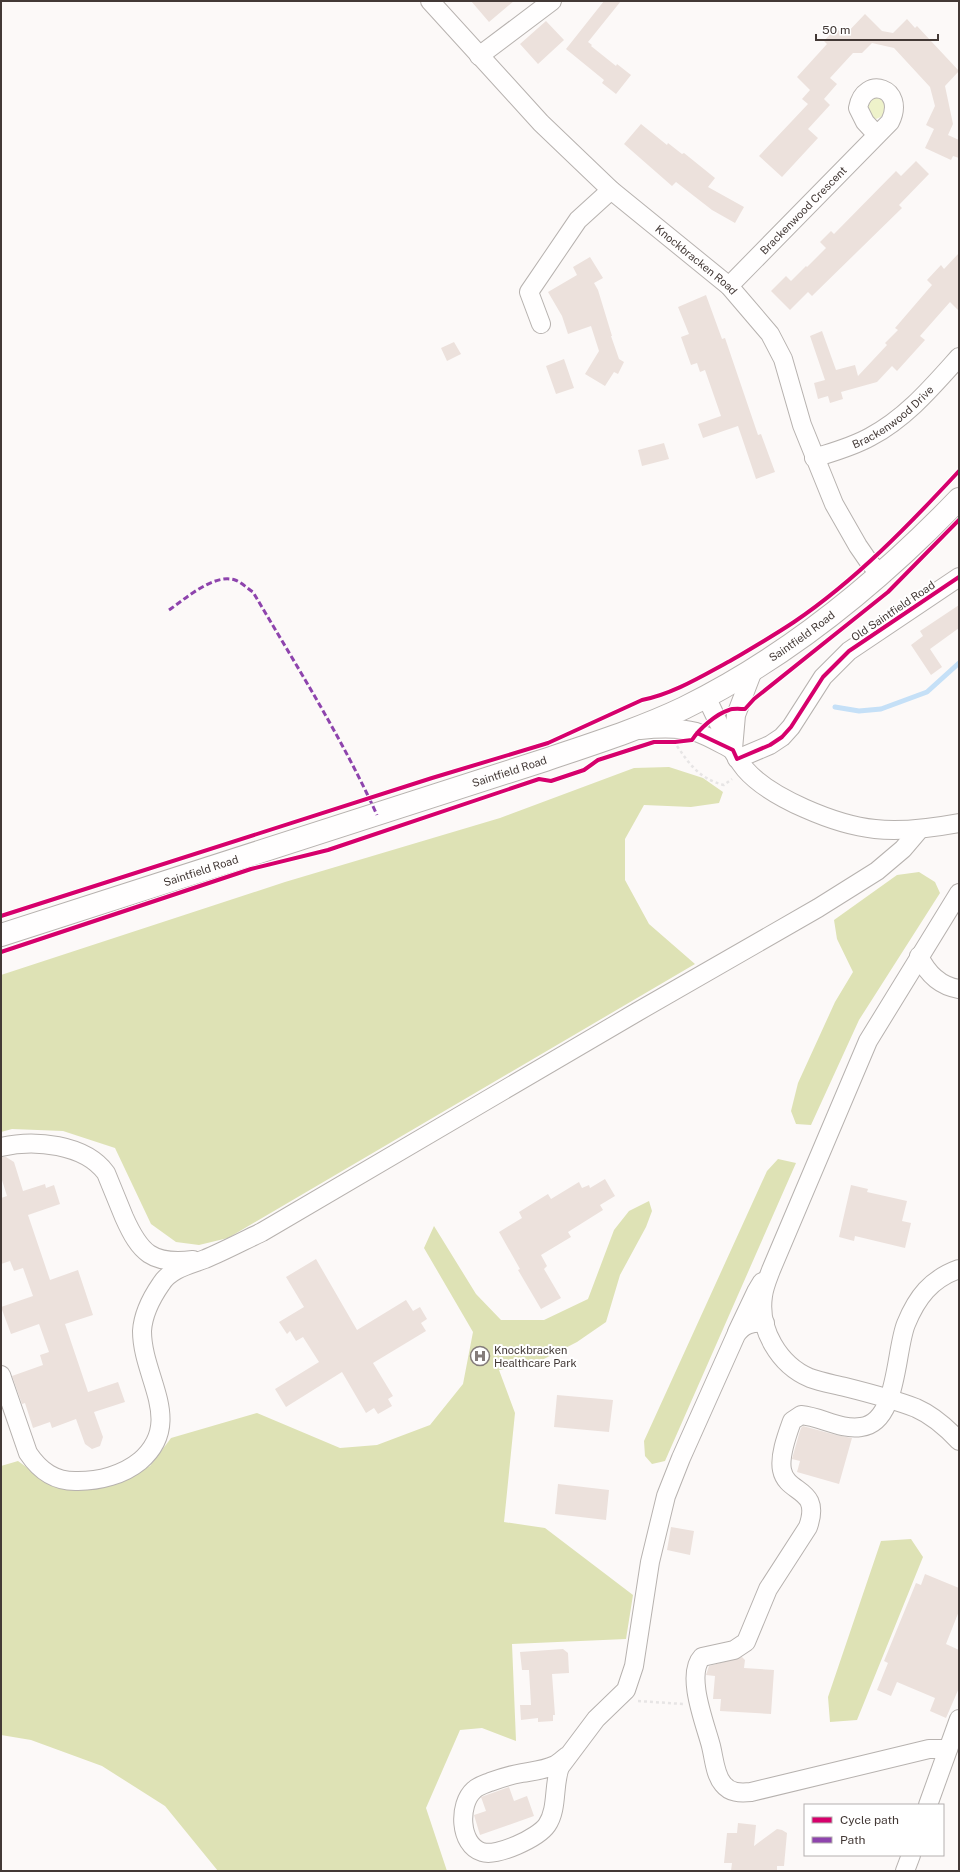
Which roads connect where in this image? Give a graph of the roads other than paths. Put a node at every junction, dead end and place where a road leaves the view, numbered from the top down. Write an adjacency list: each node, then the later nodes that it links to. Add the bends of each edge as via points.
1 (430, 1): 3 (street, Knockbracken Road)
2 (552, 1): 3 (street)
3 (479, 56): 5 (street, Knockbracken Road, via 541,123)
4 (878, 135): 6 (street, Brackenwood Crescent)
5 (611, 190): 6 (street, Knockbracken Road); 7 (street, via 578,220 529,292)
6 (729, 286): 9 (street, Knockbracken Road, via 770,334 783,360)
7 (541, 324)
8 (959, 357): 9 (street, Brackenwood Drive, via 910,410 890,426 868,438)
9 (814, 458): 11 (street, Knockbracken Road, via 834,504 858,546)
10 (959, 499): 11 (highway, Saintfield Road)
11 (880, 574): 13 (highway, Saintfield Road, via 814,628)
12 (959, 577): 16 (street, Old Saintfield Road, via 849,651 823,677 782,737)
13 (754, 668): 14 (highway, Saintfield Road); 16 (street, via 736,714)
14 (706, 696): 15 (highway, Saintfield Road, via 682,709); 16 (street)
15 (626, 732): 16 (street, via 656,729 689,730 703,735); 20 (highway, Saintfield Road, via 531,765)
16 (738, 759): 18 (street, via 754,779 799,806 844,823 874,829)
17 (959, 823): 18 (street)
18 (920, 829): 24 (street, via 903,849 877,871 818,908 262,1232)
19 (959, 893): 21 (street)
20 (1, 935)
21 (919, 956): 22 (street, via 934,978); 26 (street, via 868,1041)
22 (959, 989)
23 (1, 1147): 24 (street, via 14,1144 42,1144 82,1153 100,1165 106,1173 133,1237 140,1246 158,1259)
24 (204, 1259): 29 (street, via 186,1265 162,1282 144,1320 144,1353 162,1422 155,1443 133,1467 120,1473 84,1481 70,1481 45,1472 28,1453)
25 (959, 1269): 30 (street, via 935,1280 913,1308 905,1325)
26 (771, 1270): 27 (street, via 763,1297); 28 (street, via 756,1292)
27 (764, 1322): 28 (street, via 745,1325); 30 (street, via 773,1346 798,1372 810,1378)
28 (736, 1335): 34 (street, via 666,1496 650,1562 634,1666 626,1690 596,1719)
29 (1, 1375)
30 (889, 1399): 31 (street, via 916,1408 930,1416); 33 (street, via 883,1414 872,1424 862,1427 844,1427 801,1415 792,1421 781,1461 782,1472 810,1502 811,1518 800,1542 768,1588 746,1642 734,1650 708,1654 698,1661 696,1682 699,1706 720,1780 728,1790 735,1792 751,1792 929,1749)
31 (959, 1441)
32 (959, 1720): 33 (street)
33 (948, 1749): 35 (street)
34 (567, 1756): 34 (street, via 557,1775 553,1806 547,1826 538,1834 508,1848 488,1853 475,1849 466,1834 462,1812 474,1789 507,1776 555,1765)
35 (928, 1804)
36 (911, 1856): 37 (street)
37 (905, 1871)

